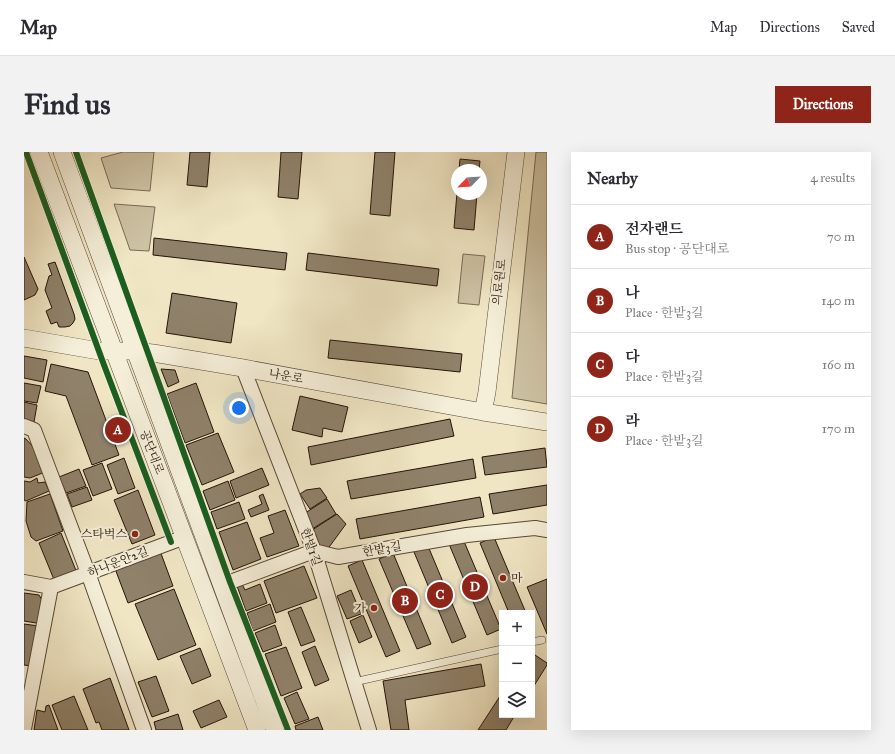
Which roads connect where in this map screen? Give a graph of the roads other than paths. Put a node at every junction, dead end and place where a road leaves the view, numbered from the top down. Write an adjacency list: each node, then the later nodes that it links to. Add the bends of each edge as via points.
1 (39, 152): 5 (street, 공단대로)
2 (62, 152): 6 (street, 공단대로)
3 (516, 152): 8 (street, 의료원로)
4 (24, 338): 5 (street, 나운로, via 85,349)
5 (114, 351): 6 (street, 나운로); 12 (street, 공단대로)
6 (134, 351): 7 (street, 나운로); 16 (street, 공단대로)
7 (243, 368): 8 (street, 나운로); 13 (street, 한밭1길)
8 (483, 412): 9 (street, 나운로)
9 (547, 422)
10 (24, 426): 14 (street, via 34,430)
11 (547, 530): 13 (street, 한밭3길, via 535,528 466,535 338,557)
12 (185, 537): 14 (street, 하나운안2길); 24 (street, 공단대로)
13 (314, 551): 16 (street); 21 (street, 한밭1길)
14 (88, 573): 17 (street, 하나운안2길); 23 (street)
15 (24, 582): 17 (street)
16 (222, 586): 25 (street, 공단대로)
17 (51, 587): 22 (street)
18 (542, 640): 19 (lane)
19 (535, 641)
20 (499, 650): 21 (lane)
21 (354, 682): 26 (street, 한밭1길)
22 (24, 729)
23 (144, 730)
24 (257, 730)
25 (275, 730)
26 (369, 730)

